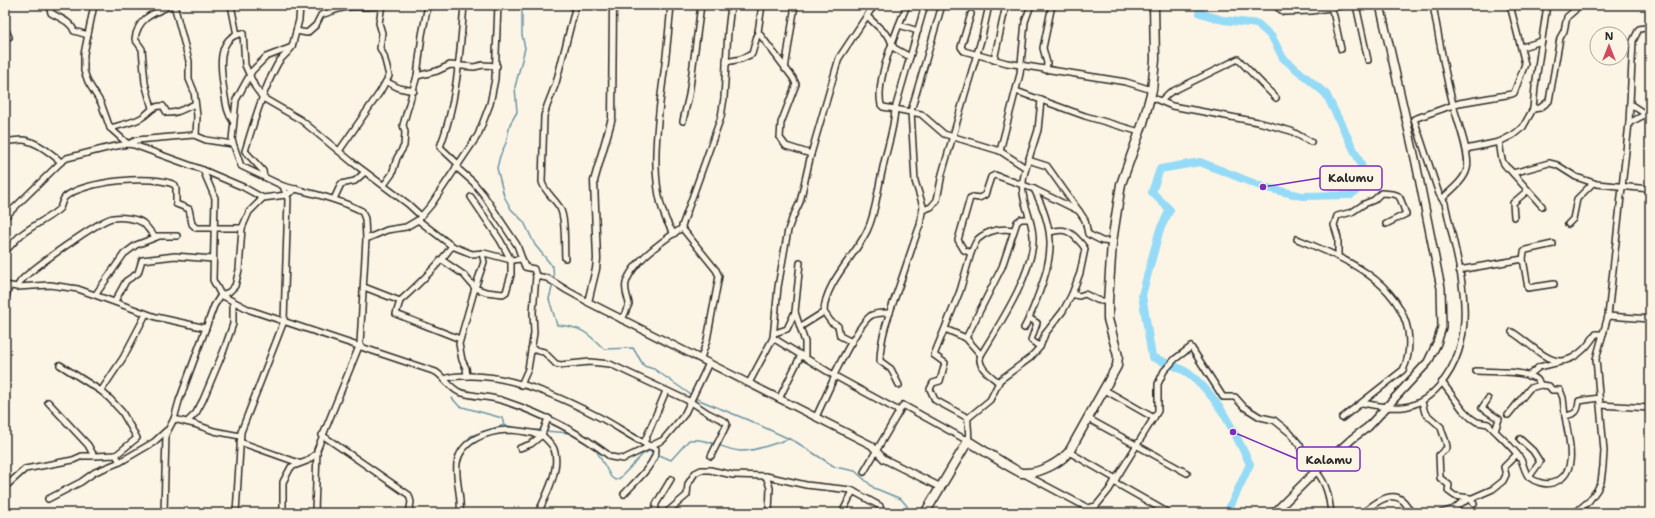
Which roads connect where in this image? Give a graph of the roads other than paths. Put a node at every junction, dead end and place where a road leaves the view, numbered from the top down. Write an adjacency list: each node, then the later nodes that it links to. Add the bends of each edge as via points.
1 (49, 5): 46 (street, via 51,13 72,26 74,32)
2 (94, 5): 46 (street)
3 (173, 5): 74 (street, via 189,60); 77 (street, via 144,18 136,32 135,39 142,49 145,83)
4 (231, 5): 47 (street)
5 (300, 5): 43 (street)
6 (383, 5): 43 (street, via 373,8 351,6 335,10 321,15 307,34); 66 (street, via 379,23 382,33 380,48 389,71)
7 (428, 5): 65 (street)
8 (464, 5): 59 (street)
9 (498, 5): 60 (street)
10 (576, 5): 146 (street, via 556,83 544,116 542,182 560,209)
11 (613, 5): 167 (street, via 612,118 594,181 597,259)
12 (671, 5): 134 (street, via 659,102 656,167 661,205 667,224)
13 (701, 5): 83 (street)
14 (731, 5): 58 (street)
15 (762, 5): 45 (street)
16 (795, 5): 62 (street)
17 (865, 5): 35 (street)
18 (907, 5): 40 (street)
19 (925, 5): 44 (street)
20 (942, 5): 80 (street)
21 (989, 5): 54 (street)
22 (1006, 5): 56 (street)
23 (1031, 5): 61 (street, via 1025,22)
24 (1052, 5): 63 (street, via 1043,48)
25 (1154, 5): 69 (highway, via 1155,60)
26 (1274, 5): 37 (street, via 1284,12)
27 (1299, 5): 37 (street)
28 (1346, 5): 36 (street)
29 (1356, 5): 57 (street)
30 (1380, 5): 219 (main road, via 1441,288 1442,322 1437,343 1428,362)
31 (1432, 5): 76 (street)
32 (1510, 5): 52 (street)
33 (1547, 5): 49 (street)
34 (1577, 5): 79 (street, via 1567,17 1560,38 1550,101 1540,108)
35 (873, 7): 39 (street)
36 (1331, 7): 37 (street); 53 (street)
37 (1300, 12)
38 (971, 14): 54 (street, via 961,47 964,51)
39 (867, 16): 50 (street, via 881,28); 97 (street, via 839,58)
40 (899, 25): 44 (street); 50 (street)
41 (5, 28): 48 (street, via 9,37)
42 (1650, 30): 75 (street, via 1639,29 1633,41)
43 (296, 31): 51 (street)
44 (918, 31): 55 (street)
45 (758, 32): 58 (street, via 752,54); 62 (street)
46 (88, 35): 85 (street, via 84,71 101,103)
47 (237, 35): 64 (street, via 244,34 244,59); 82 (street, via 223,48 221,57 228,114)
48 (5, 39)
49 (1542, 41): 52 (street); 79 (street)
50 (892, 44): 55 (street, via 894,48); 78 (street, via 881,86 880,103 882,106)
51 (292, 47): 64 (street, via 270,55); 70 (street, via 278,62)
52 (1522, 47): 76 (street, via 1525,66 1514,93)
53 (1341, 49)
54 (977, 54): 56 (street); 88 (street)
55 (910, 57): 78 (street)
56 (994, 60): 61 (street)
57 (1368, 60)
58 (726, 62): 131 (street, via 724,98 716,133)
59 (459, 65): 60 (street); 65 (street, via 448,65); 100 (street, via 446,133 440,147)
60 (496, 66): 100 (street, via 493,92 482,126)
61 (1021, 66): 63 (street); 67 (street)
62 (785, 69): 97 (street, via 796,84 781,123 780,138 786,146)
63 (1046, 70): 69 (street, via 1126,82)
64 (250, 74): 70 (street); 82 (street, via 236,100)
65 (417, 76): 68 (street)
66 (387, 82): 68 (street); 95 (street)
67 (1016, 90): 72 (street); 96 (street)
68 (414, 91): 108 (street, via 403,125 404,146 392,174)
69 (1152, 94): 73 (street); 86 (highway)
70 (263, 98): 95 (street, via 301,120); 105 (street, via 245,151 263,171)
71 (1276, 98): 73 (street, via 1236,59 1169,93)
72 (1041, 100): 86 (street); 98 (street, via 1038,130)
73 (1161, 101): 90 (street, via 1172,106 1258,122 1292,132)
74 (195, 104): 77 (street, via 168,114 161,106); 87 (street, via 198,116)
75 (1630, 104): 81 (street); 84 (street)
76 (1453, 105): 94 (street); 119 (street, via 1414,119)
77 (152, 108): 85 (street, via 141,118)
78 (895, 109): 80 (street); 170 (street, via 894,128 885,155 874,214 859,247 830,290)
79 (1533, 109): 91 (street, via 1523,127)
80 (911, 111): 88 (street, via 924,115 942,132); 121 (street, via 915,181)
81 (1649, 114): 84 (street)
82 (233, 120): 93 (street)
83 (684, 121)
84 (1629, 123): 110 (street)
85 (110, 128): 92 (street)
86 (1140, 132): 139 (highway, via 1121,184)
87 (196, 135): 92 (street, via 137,140); 93 (street, via 206,140)
88 (953, 137): 96 (street); 121 (street, via 936,200 931,208)
89 (5, 140): 99 (street, via 27,140)
90 (1312, 142)
91 (1499, 142): 94 (street); 104 (street, via 1503,165)
92 (128, 144): 99 (street, via 72,156); 102 (street)
93 (233, 144): 105 (street, via 242,166)
94 (1466, 149): 119 (street, via 1468,165 1464,176)
95 (339, 151): 103 (street)
96 (1000, 151): 101 (street)
97 (812, 154): 184 (street, via 800,202 787,235 778,287)
98 (1028, 160): 101 (street); 122 (street, via 1047,166)
99 (60, 162): 123 (street)
100 (457, 166): 125 (street); 147 (street, via 483,194 517,245)
101 (1026, 168): 107 (street)
102 (203, 170): 116 (street); 129 (street, via 215,198)
103 (366, 172): 108 (street); 118 (street, via 355,181 341,184)
104 (1513, 173): 106 (street, via 1549,163); 114 (street)
105 (264, 176): 109 (street)
106 (1593, 183): 110 (street); 128 (street, via 1577,199 1574,217)
107 (1023, 184): 112 (street); 126 (street, via 1022,195); 144 (street, via 994,175 985,195 970,198 958,240 964,250)
108 (384, 185): 125 (street, via 408,204)
109 (283, 186): 111 (street); 115 (street)
110 (1622, 187): 113 (street); 173 (street)
111 (296, 189): 115 (street); 118 (street)
112 (1034, 189): 122 (street); 133 (street)
113 (1650, 189)
114 (1527, 191): 120 (street); 124 (street, via 1513,203)
115 (286, 195): 116 (street); 177 (street, via 288,199)
116 (263, 198): 130 (street, via 249,212)
117 (471, 198): 151 (street)
118 (334, 199): 137 (street, via 362,211)
119 (1442, 199): 153 (street)
120 (1542, 206)
121 (923, 210): 171 (street)
122 (1079, 211): 139 (street, via 1085,220 1088,234 1102,241)
123 (5, 217)
124 (1514, 217)
125 (420, 218): 137 (street, via 406,227 387,230); 141 (street)
126 (1028, 219): 132 (street, via 1018,220); 191 (street, via 1032,230 1032,246 1024,274 1012,302)
127 (1386, 224): 145 (street, via 1406,214 1398,195 1381,193 1374,200 1352,212 1337,216 1334,225 1338,238)
128 (1568, 224)
129 (215, 228): 130 (street); 142 (street, via 196,228 192,224 189,209 176,204 174,185 131,180 82,188 66,196 60,208 22,234); 149 (street)
130 (242, 228): 162 (street, via 238,275 233,289)
131 (682, 228): 134 (street); 193 (street, via 719,276 707,340)
132 (1014, 230): 144 (street, via 1002,228 983,236 977,240); 185 (street, via 1002,267)
133 (1050, 232): 161 (street, via 1067,231 1084,247 1080,273); 174 (street, via 1049,266)
134 (674, 234): 175 (street, via 644,258 631,273 626,285 630,304)
135 (177, 236): 136 (street)
136 (158, 237): 157 (street, via 138,220 106,220 46,261 21,280); 160 (street, via 136,245 124,254)
137 (366, 239): 158 (street)
138 (1297, 239): 145 (street)
139 (1112, 242): 168 (highway)
140 (1554, 244): 148 (street, via 1526,250)
141 (452, 246): 143 (street, via 472,254); 150 (street)
142 (5, 251)
143 (482, 253): 151 (street); 159 (street, via 484,262)
144 (971, 253): 182 (street)
145 (1338, 255): 217 (street, via 1371,277 1390,294 1402,311 1407,330 1409,348 1403,370)
146 (565, 258)
147 (522, 259): 151 (street); 154 (street, via 525,267 534,269)
148 (1523, 259): 153 (street); 155 (street, via 1528,288)
149 (213, 260): 162 (street, via 214,280); 164 (street, via 175,256 142,260 138,273 126,281)
150 (442, 260): 159 (street, via 464,274); 165 (street)
151 (511, 260): 159 (street, via 512,270 505,293 492,293)
152 (800, 263): 169 (street)
153 (1459, 270): 203 (street, via 1464,303 1464,334 1457,360)
154 (536, 276): 167 (street, via 547,278); 190 (street, via 533,312 535,330)
155 (1554, 284)
156 (7, 286): 157 (street); 163 (street)
157 (17, 287): 160 (street, via 50,285)
158 (364, 287): 165 (street); 189 (street)
159 (475, 288): 186 (street)
160 (96, 294): 164 (street)
161 (1072, 294): 168 (street, via 1085,294); 188 (street, via 1063,311 1045,334)
162 (222, 295): 166 (street); 179 (street, via 214,306)
163 (5, 301)
164 (115, 301): 172 (street)
165 (400, 301): 186 (street, via 396,314)
166 (233, 302): 177 (street); 231 (street, via 233,324 216,370 196,413)
167 (588, 302): 175 (street)
168 (1108, 302): 208 (highway, via 1108,319 1118,360)
169 (795, 312): 178 (street); 184 (street, via 787,329)
170 (824, 312): 178 (street); 187 (street, via 831,322 838,326 840,336)
171 (890, 313): 187 (street, via 880,312 869,316); 206 (street, via 882,339 880,361 891,369)
172 (146, 314): 179 (street); 209 (street, via 123,358)
173 (1608, 316): 176 (street); 181 (street)
174 (1029, 318): 180 (street); 188 (street, via 1038,323 1031,340)
175 (622, 320): 193 (street)
176 (1650, 320)
177 (284, 321): 189 (street); 236 (street)
178 (800, 327): 192 (street, via 805,342)
179 (206, 328): 230 (street)
180 (1024, 328)
181 (1605, 328): 194 (street, via 1603,334 1596,334 1583,350); 212 (street, via 1596,355)
182 (945, 329): 185 (street); 226 (street, via 934,356 945,363 943,373 940,381 933,382 930,389 935,400)
183 (1512, 332): 194 (street, via 1543,355)
184 (774, 336): 192 (street); 204 (street)
185 (966, 338): 191 (street)
186 (460, 339): 199 (street, via 460,351)
187 (852, 342): 198 (street)
188 (1040, 347): 202 (street, via 1030,358)
189 (359, 348): 201 (street, via 436,372); 235 (street)
190 (531, 349): 205 (street, via 528,369); 210 (street, via 544,352 560,365 590,362 610,364)
191 (981, 355): 202 (street, via 981,365)
192 (803, 356): 198 (street); 213 (street)
193 (701, 358): 195 (street)
194 (1563, 361): 200 (street, via 1538,367)
195 (709, 363): 204 (street); 211 (street)
196 (60, 365): 209 (street)
197 (1476, 371): 200 (street, via 1511,374 1517,372)
198 (834, 375): 221 (street); 224 (street)
199 (467, 376): 201 (street); 205 (street, via 488,377)
200 (1528, 376): 207 (street, via 1537,379)
201 (445, 379): 225 (street, via 452,388 460,392 503,400)
202 (998, 382): 226 (street, via 990,400)
203 (1442, 382): 216 (street); 233 (street, via 1471,418 1488,424)
204 (749, 383): 213 (street)
205 (521, 384): 240 (street, via 573,404)
206 (899, 385)
207 (1541, 385): 222 (street, via 1530,388); 223 (street, via 1549,386 1552,390 1560,390)
208 (1104, 390): 227 (highway); 228 (street)
209 (101, 391): 248 (street, via 122,412 136,436 136,439)
210 (666, 391): 211 (street); 240 (street)
211 (692, 398): 242 (street, via 682,417 663,440); 250 (street, via 708,413 727,423)
212 (1599, 398): 218 (street); 223 (street, via 1579,401 1575,414)
213 (779, 399): 224 (street)
214 (1488, 399): 233 (street, via 1482,408 1499,419)
215 (48, 402): 249 (street, via 88,445)
216 (1422, 402): 219 (street); 266 (street, via 1425,413 1441,427 1447,444 1447,448 1439,455 1440,478 1449,486 1448,491 1455,496)
217 (1363, 403): 219 (street); 229 (street)
218 (1600, 405): 220 (street); 290 (street, via 1604,460 1601,482 1589,501)
219 (1387, 408): 254 (main road)
220 (1650, 408)
221 (899, 411): 238 (street, via 902,405 905,405); 244 (street)
222 (1508, 415)
223 (1565, 416): 259 (street, via 1570,447 1569,470 1562,478 1551,484 1540,483)
224 (816, 417): 244 (street)
225 (548, 418): 234 (street); 242 (street, via 587,439 616,459 623,459)
226 (968, 418): 238 (street)
227 (1088, 418): 241 (street); 246 (highway)
228 (1154, 418): 241 (street); 251 (street, via 1159,408 1158,382 1164,371 1190,346 1223,397 1235,397 1244,407 1260,417 1274,420 1292,435)
229 (1342, 418)
230 (174, 419): 231 (street); 232 (street)
231 (187, 422): 236 (street)
232 (167, 431): 252 (street, via 154,442); 271 (street)
233 (1495, 431): 247 (street)
234 (543, 432): 243 (street, via 531,444); 276 (street, via 508,430 486,434 464,448 458,463); 277 (street, via 553,448 556,459 550,484)
235 (322, 435): 245 (street); 275 (street, via 409,495)
236 (240, 436): 239 (street)
237 (1520, 439): 259 (street, via 1540,462)
238 (968, 441): 256 (highway); 263 (highway)
239 (240, 442): 253 (street); 272 (street)
240 (644, 443): 242 (street)
241 (1136, 446): 257 (street); 261 (street)
242 (651, 447): 265 (street, via 656,449 656,454 638,480)
243 (520, 448)
244 (876, 450): 255 (street); 263 (street, via 884,459)
245 (317, 452): 253 (street, via 307,461); 274 (street)
246 (1069, 452): 256 (highway, via 1057,463 1038,471); 261 (street)
247 (1517, 454): 259 (street); 266 (street, via 1504,467 1506,475 1503,481 1493,489)
248 (116, 455): 249 (street); 252 (street)
249 (94, 456): 262 (street, via 82,456 25,469)
250 (711, 456)
251 (1309, 460)
252 (120, 462): 267 (street, via 95,472)
253 (299, 463): 273 (street, via 291,467 283,482)
254 (1316, 471): 285 (main road); 286 (street, via 1327,489)
255 (864, 472)
256 (1021, 473): 261 (street, via 1091,508 1096,506)
257 (1186, 473)
258 (766, 476): 264 (street, via 806,485); 280 (street, via 733,475 701,470 695,473 688,484 687,494); 281 (street, via 770,488)
259 (1530, 478)
260 (671, 479): 270 (street, via 656,504)
261 (1115, 481): 269 (street)
262 (5, 486)
263 (940, 487): 284 (highway)
264 (853, 491): 282 (street); 283 (street, via 880,506)
265 (624, 494)
266 (1470, 498): 268 (street); 289 (street, via 1454,510)
267 (48, 499)
268 (1474, 504)
269 (1166, 511)
270 (655, 512): 278 (street); 279 (street)
271 (164, 513)
272 (236, 513)
273 (282, 513)
274 (315, 513)
275 (409, 513)
276 (460, 513)
277 (538, 513)
278 (646, 513)
279 (662, 513)
280 (666, 513)
281 (769, 513)
282 (842, 513)
283 (881, 513)
284 (925, 513)
285 (1274, 513)
286 (1331, 513)
287 (1364, 513): 288 (street, via 1378,502 1394,497 1402,500)
288 (1411, 513)
289 (1441, 513)
290 (1575, 513)

